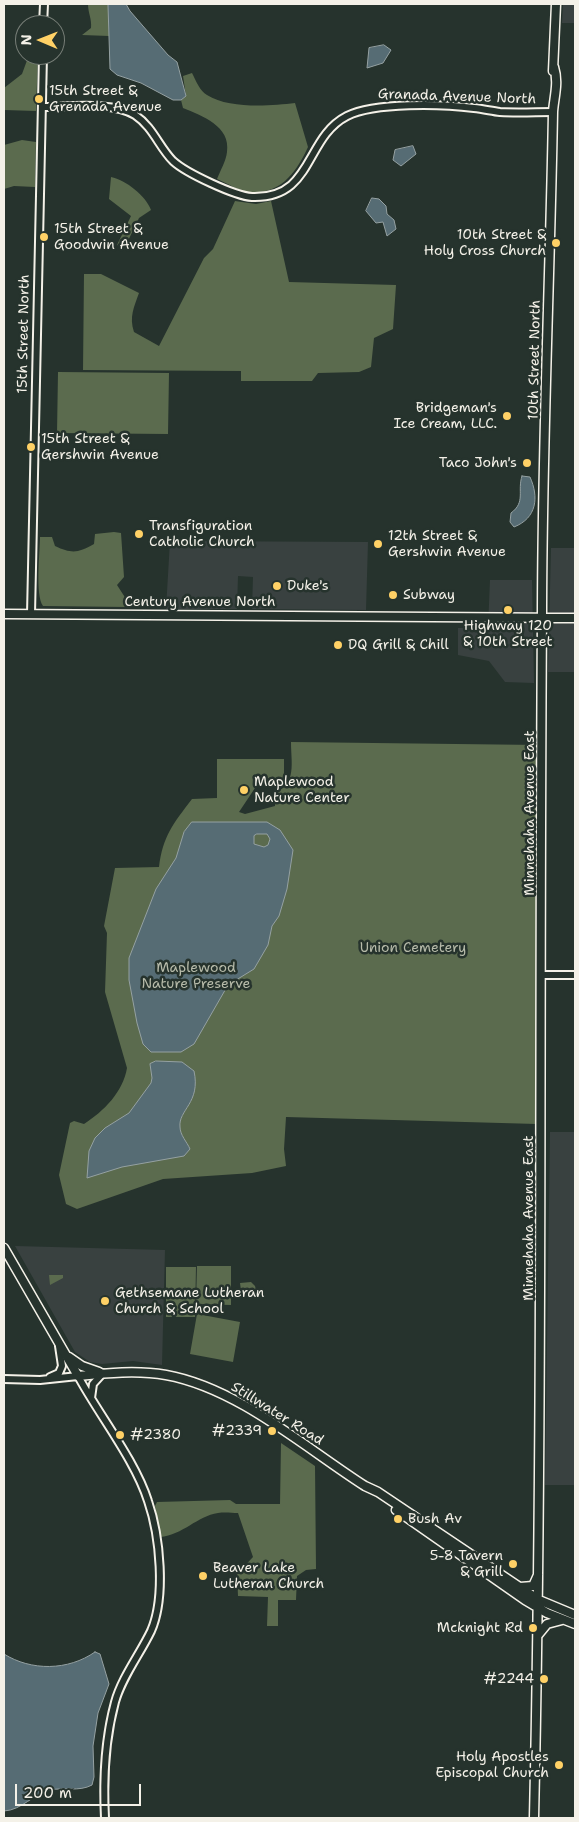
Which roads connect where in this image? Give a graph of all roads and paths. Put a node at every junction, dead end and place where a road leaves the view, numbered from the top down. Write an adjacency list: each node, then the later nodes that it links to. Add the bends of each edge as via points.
1 (556, 4): 4 (main road, 10th Street North, via 551,86)
2 (43, 65): 3 (street, 15th Street North)
3 (42, 107): 4 (street, Granada Avenue North, via 111,107 128,112 147,125 173,161 234,192 252,197 284,191 292,186 301,177 320,140 333,126 346,116 366,108 429,106 498,112); 6 (street, 15th Street North)
4 (553, 112): 7 (main road, 10th Street North)
5 (4, 614): 6 (main road, Century Avenue North)
6 (31, 614): 7 (main road, Century Avenue North)
7 (542, 618): 8 (main road, Century Avenue North); 9 (main road, Minnehaha Avenue East)
8 (575, 618)
9 (542, 975): 10 (street); 20 (main road, Minnehaha Avenue East)
10 (575, 975)
11 (4, 1248): 12 (main road)
12 (58, 1342): 13 (main road); 17 (street, via 61,1370)
13 (64, 1352): 14 (main road, via 82,1366); 15 (main road)
14 (103, 1373): 15 (main road, Stillwater Road); 18 (street, via 93,1384); 19 (main road, Stillwater Road, via 165,1375 210,1388 252,1411)
15 (78, 1376): 17 (street); 18 (street)
16 (4, 1379): 17 (street)
17 (43, 1380)
18 (91, 1399): 27 (street, via 132,1466 148,1500 160,1581 152,1629 115,1703 105,1775)
19 (365, 1486): 21 (main road, Stillwater Road); 22 (main road, Stillwater Road, via 470,1563)
20 (539, 1571): 21 (main road, via 532,1586); 22 (main road, Minnehaha Avenue East)
21 (520, 1587): 22 (main road, Stillwater Road)
22 (539, 1604): 23 (main road); 24 (main road); 26 (main road, Minnehaha Avenue East)
23 (575, 1615)
24 (564, 1620): 25 (main road); 26 (main road, via 547,1624)
25 (575, 1624)
26 (538, 1635): 28 (main road, Minnehaha Avenue East)
27 (105, 1818)
28 (534, 1818)

